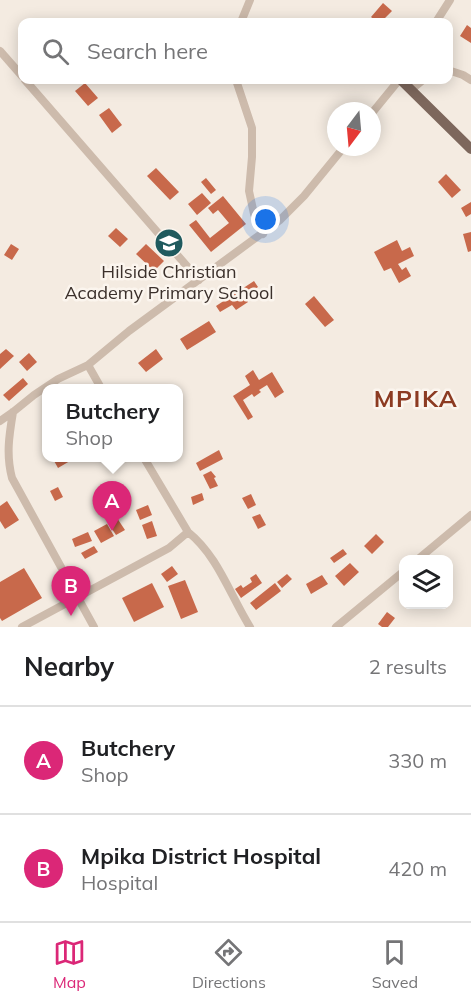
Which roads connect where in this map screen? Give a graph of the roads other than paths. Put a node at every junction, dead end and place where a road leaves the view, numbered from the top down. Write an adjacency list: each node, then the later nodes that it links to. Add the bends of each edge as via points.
1 (250, 0): 3 (street)
2 (450, 0): 4 (street)
3 (243, 18)
4 (438, 18)
5 (0, 51): 6 (street)
6 (18, 71)
7 (453, 72): 8 (street)
8 (471, 80)
9 (29, 84): 19 (street)
10 (237, 84): 18 (street, via 252,128 249,191)
11 (397, 84): 15 (street)
12 (404, 84): 14 (main road)
13 (418, 84): 14 (street)
14 (411, 90): 16 (main road)
15 (381, 102)
16 (471, 149)
17 (337, 156): 18 (street, via 304,196)
18 (263, 234): 19 (street)
19 (199, 280): 20 (street)
20 (88, 365): 21 (street); 22 (street)
21 (50, 384)
22 (99, 384)
23 (42, 390): 24 (street)
24 (13, 412): 25 (street); 31 (street, via 8,440 12,478)
25 (0, 421)
26 (146, 462): 28 (street)
27 (471, 515): 29 (street)
28 (188, 532): 31 (street, via 169,548); 34 (street, via 202,543)
29 (423, 555)
30 (399, 575): 35 (street)
31 (77, 596): 32 (street); 33 (street)
32 (22, 627)
33 (94, 627)
34 (250, 627)
35 (336, 627)

